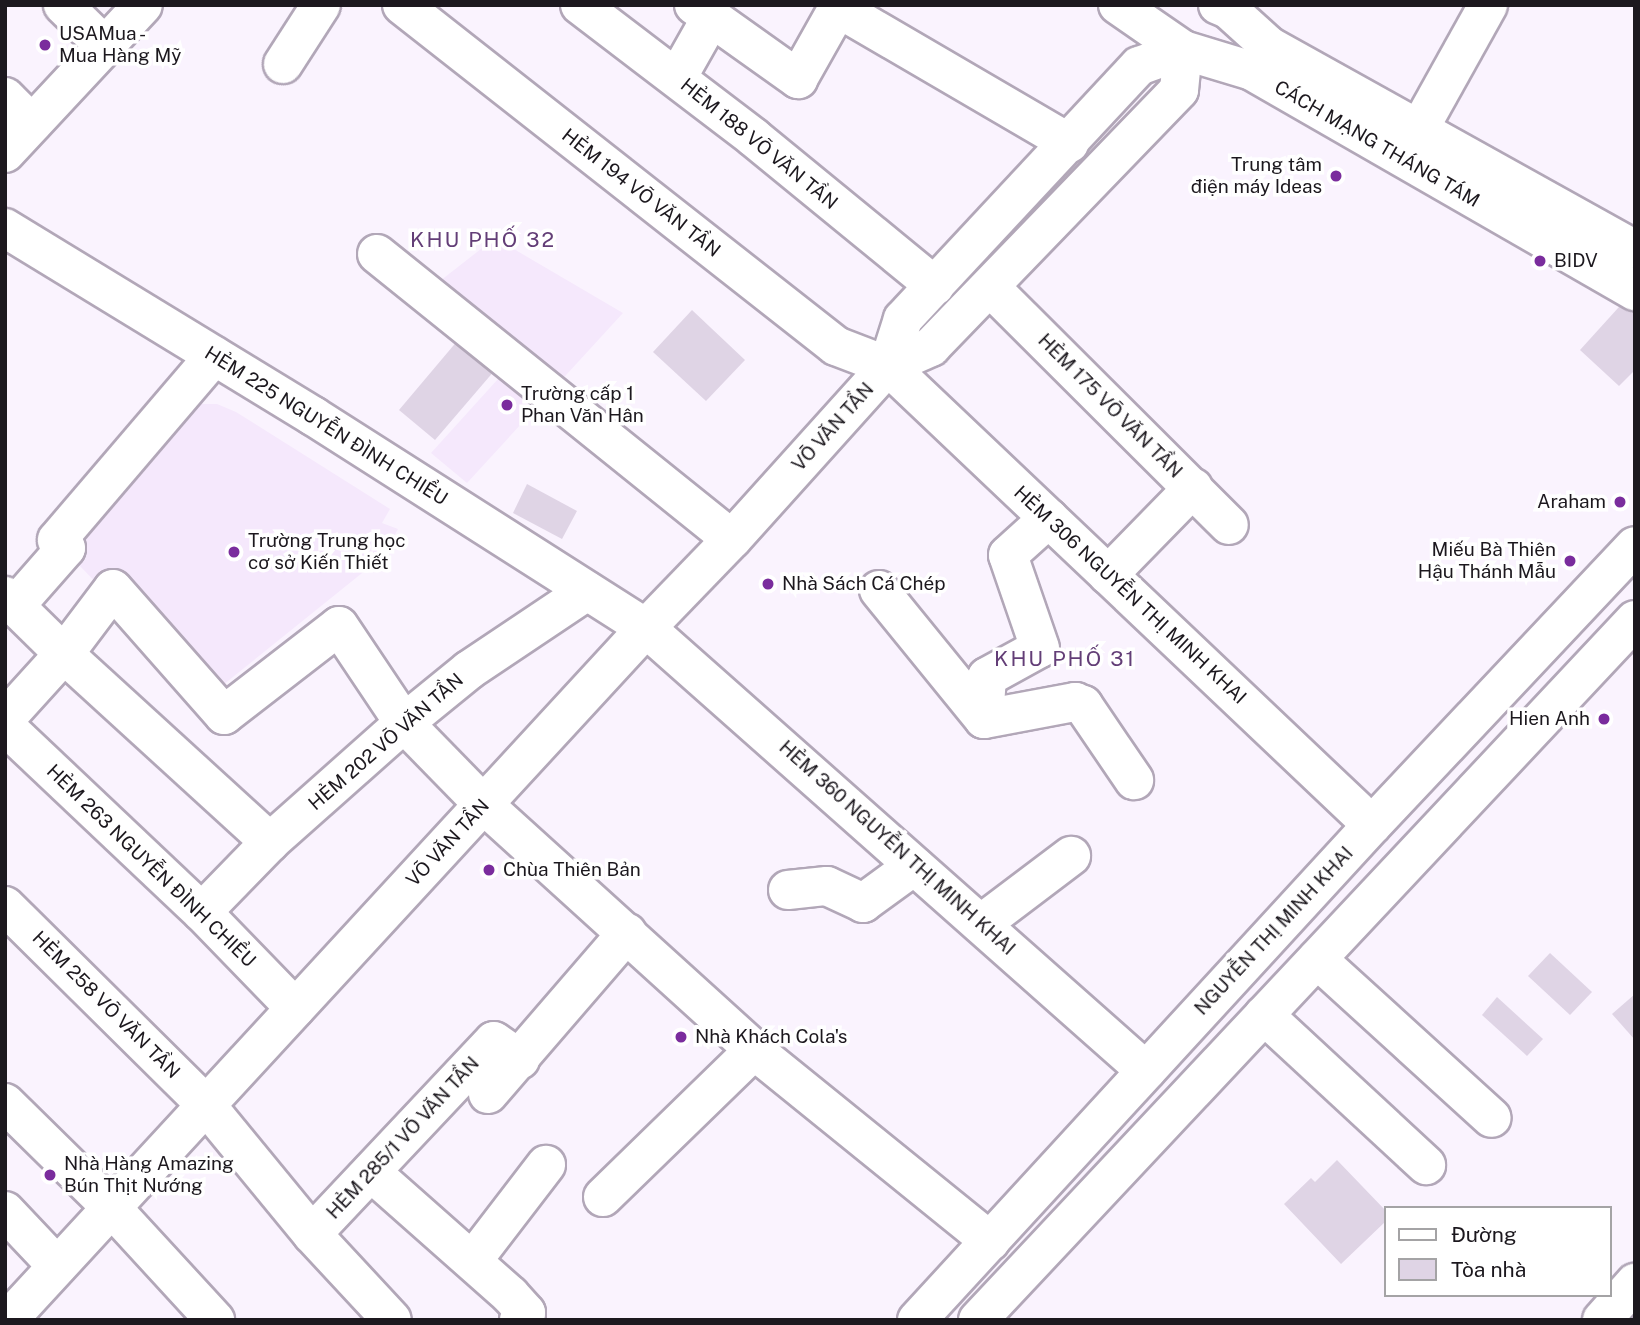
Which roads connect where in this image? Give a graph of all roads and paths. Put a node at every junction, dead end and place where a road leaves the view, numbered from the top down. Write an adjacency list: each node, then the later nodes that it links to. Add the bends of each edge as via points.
1 (63, 5): 11 (street)
2 (143, 5): 11 (street)
3 (321, 5): 13 (street)
4 (402, 5): 27 (street, HẺM 194 VÕ VĂN TẦN, via 836,346)
5 (1118, 5): 12 (street, CÁCH MẠNG THÁNG TÁM)
6 (1488, 5): 17 (street)
7 (836, 6): 10 (street, via 798,79); 18 (street)
8 (1226, 6): 12 (street, VÕ VĂN TẦN); 17 (street, CÁCH MẠNG THÁNG TÁM, via 1269,46)
9 (587, 8): 14 (street, HẺM 188 VÕ VĂN TẦN)
10 (702, 11): 14 (street)
11 (105, 46): 16 (street)
12 (1183, 50): 18 (street, VÕ VĂN TẦN, via 1139,66); 24 (street, VÕ VĂN TẦN, via 1179,90); 25 (street, CÁCH MẠNG THÁNG TÁM, via 1251,71)
13 (283, 64)
14 (677, 78): 23 (street, HẺM 188 VÕ VĂN TẦN)
15 (5, 97): 16 (street)
16 (32, 124): 19 (street)
17 (1418, 131): 21 (street, CÁCH MẠNG THÁNG TÁM)
18 (1069, 143): 23 (street, VÕ VĂN TẦN)
19 (5, 153)
20 (5, 228): 26 (street, HẺM 225 NGUYỄN ÐÌNH CHIỂU)
21 (1635, 250)
22 (377, 254): 31 (street)
23 (935, 286): 27 (street, VÕ VĂN TẦN, via 903,318)
24 (990, 287): 27 (street, VÕ VĂN TẦN, via 931,347); 28 (street, HẺM 175 VÕ VĂN TẦN)
25 (1635, 291)
26 (214, 356): 35 (street, HẺM 225 NGUYỄN ÐÌNH CHIỂU); 36 (street, via 57,540 66,548)
27 (888, 366): 29 (street, HẺM 306 NGUYỄN THỊ MINH KHAI); 31 (street, VÕ VĂN TẦN)
28 (1192, 488): 30 (street, HẺM 175 VÕ VĂN TẦN); 33 (street)
29 (1049, 519): 33 (street, HẺM 306 NGUYỄN THỊ MINH KHAI); 41 (street, via 1008,555 1040,648 987,677)
30 (1229, 525)
31 (732, 539): 38 (street, VÕ VĂN TẦN)
32 (1635, 546): 46 (street, NGUYỄN THỊ MINH KHAI)
33 (1108, 575): 46 (street, HẺM 306 NGUYỄN THỊ MINH KHAI)
34 (879, 590): 41 (street)
35 (587, 591): 38 (street, HẺM 225 NGUYỄN ÐÌNH CHIỂU); 42 (street, HẺM 202 VÕ VĂN TẦN, via 469,670)
36 (10, 601): 39 (street)
37 (1635, 620): 49 (street)
38 (646, 628): 45 (street, VÕ VĂN TẦN); 50 (street, HẺM 360 NGUYỄN THỊ MINH KHAI)
39 (64, 654): 40 (street); 42 (street, via 113,589 224,715 339,626); 47 (street)
40 (5, 719)
41 (984, 719): 44 (street, via 1074,702 1083,705)
42 (404, 723): 45 (street); 47 (street, HẺM 202 VÕ VĂN TẦN)
43 (5, 726): 53 (street, HẺM 263 NGUYỄN ÐÌNH CHIỂU)
44 (1133, 780)
45 (483, 804): 55 (street); 57 (street, VÕ VĂN TẦN)
46 (1372, 825): 49 (street, HẺM 306 NGUYỄN THỊ MINH KHAI); 61 (street, NGUYỄN THỊ MINH KHAI)
47 (270, 842): 53 (street, HẺM 202 VÕ VĂN TẦN)
48 (1071, 856): 54 (street)
49 (1410, 859): 56 (street)
50 (914, 866): 51 (street, via 863,903 827,886); 54 (street, HẺM 360 NGUYỄN THỊ MINH KHAI)
51 (788, 890)
52 (5, 906): 64 (street, HẺM 258 VÕ VĂN TẦN)
53 (202, 912): 57 (street, HẺM 263 NGUYỄN ÐÌNH CHIỂU)
54 (981, 924): 61 (street, HẺM 360 NGUYỄN THỊ MINH KHAI)
55 (627, 933): 59 (street); 60 (street)
56 (1317, 959): 58 (street); 65 (street)
57 (295, 1008): 64 (street, VÕ VĂN TẦN)
58 (1264, 1015): 67 (street); 82 (street)
59 (507, 1050): 62 (street); 68 (street, HẺM 285/1 VÕ VĂN TẦN)
60 (754, 1050): 69 (street); 73 (street)
61 (1146, 1071): 73 (street, NGUYỄN THỊ MINH KHAI)
62 (488, 1094)
63 (5, 1103): 70 (street)
64 (206, 1105): 70 (street, VÕ VĂN TẦN); 72 (street, HẺM 258 VÕ VĂN TẦN)
65 (1492, 1118)
66 (546, 1165): 74 (street)
67 (1426, 1165)
68 (371, 1172): 72 (street, HẺM 285/1 VÕ VĂN TẦN); 74 (street, via 442,1238)
69 (603, 1197)
70 (111, 1207): 75 (street, VÕ VĂN TẦN); 79 (street)
71 (5, 1211): 75 (street)
72 (312, 1234): 80 (street, HẺM 258 VÕ VĂN TẦN)
73 (990, 1241): 81 (street, NGUYỄN THỊ MINH KHAI)
74 (473, 1260): 77 (street)
75 (57, 1266): 78 (street, VÕ VĂN TẦN)
76 (1635, 1283): 83 (street)
77 (527, 1317)
78 (8, 1320)
79 (215, 1320)
80 (392, 1320)
81 (917, 1320)
82 (978, 1320)
83 (1602, 1320)

